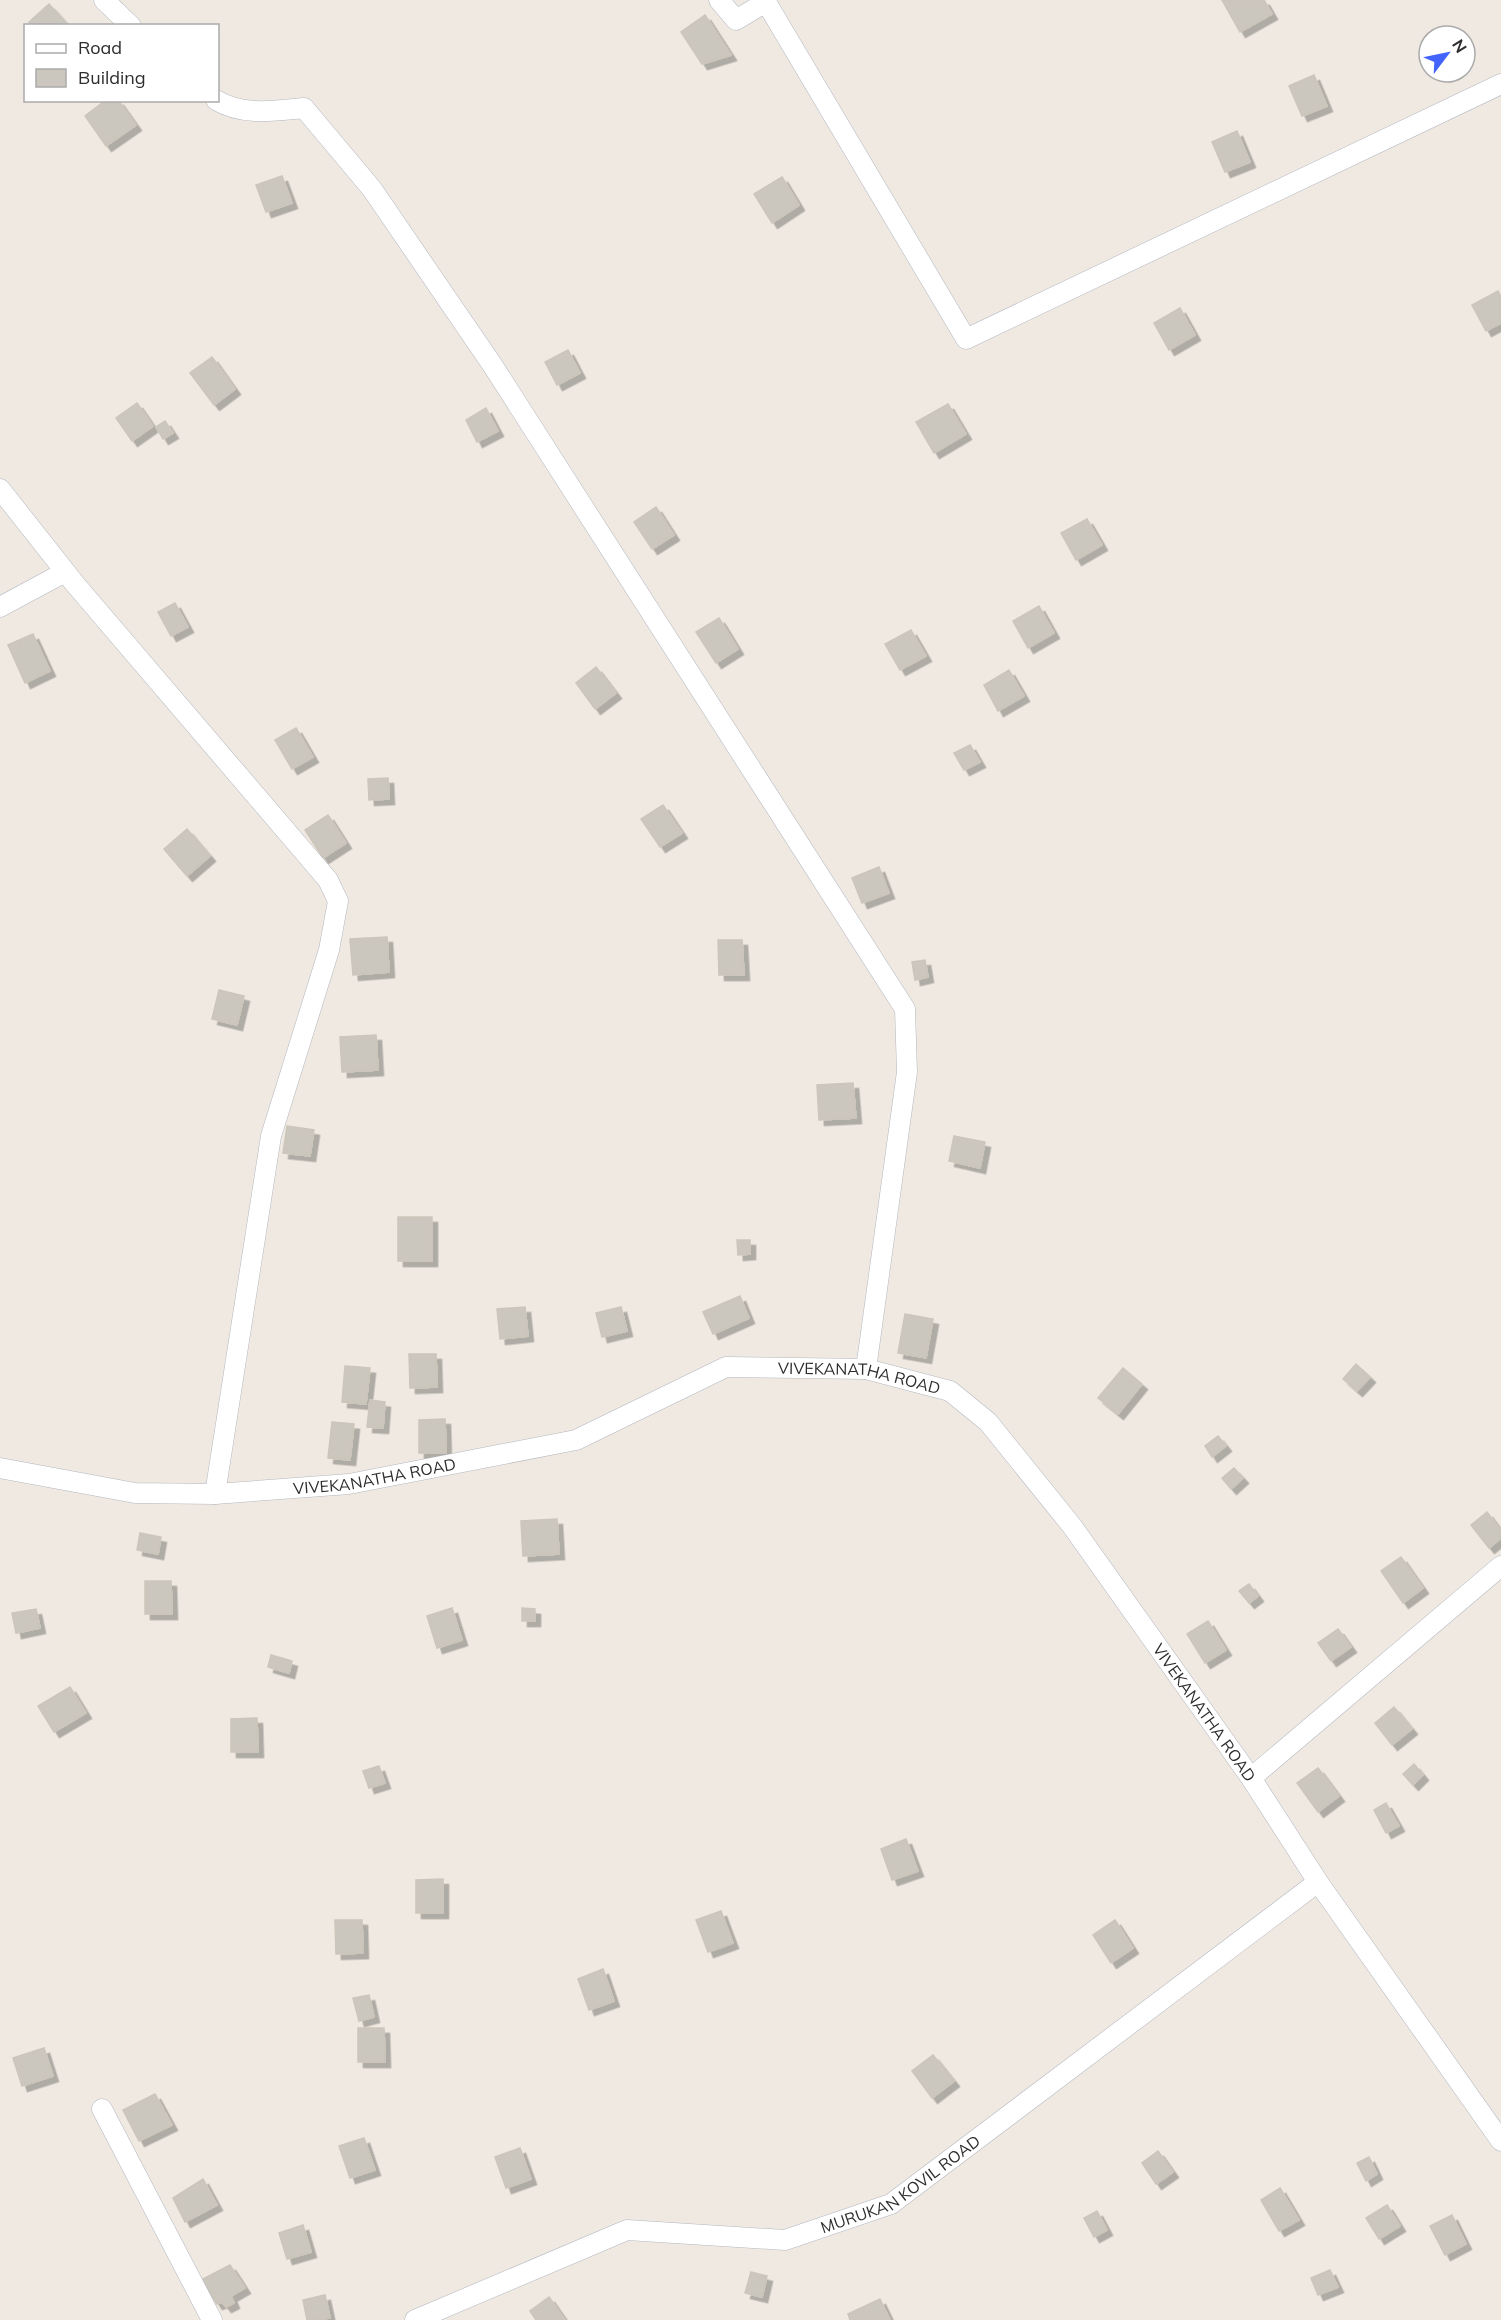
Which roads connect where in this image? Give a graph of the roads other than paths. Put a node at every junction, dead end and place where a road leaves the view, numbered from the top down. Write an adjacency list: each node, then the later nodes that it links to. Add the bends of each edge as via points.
1 (104, 0): 3 (street)
2 (719, 0): 4 (street, via 736,20 766,2 966,339)
3 (129, 24)
4 (1501, 84)
5 (219, 102): 9 (street, via 230,108 267,111 304,108 372,189 493,366 905,1009 907,1072)
6 (0, 489): 7 (street)
7 (65, 572): 8 (street); 11 (street, via 328,879 338,901 329,950 271,1136)
8 (0, 607)
9 (866, 1369): 11 (street, VIVEKANATHA ROAD, via 726,1367 576,1440 349,1484); 13 (street, VIVEKANATHA ROAD, via 950,1391 988,1422 1071,1526)
10 (0, 1468): 11 (street, VIVEKANATHA ROAD, via 135,1493)
11 (215, 1494)
12 (1501, 1566): 13 (street)
13 (1251, 1778): 14 (street, VIVEKANATHA ROAD)
14 (1318, 1882): 16 (street, VIVEKANATHA ROAD); 18 (street, MURUKAN KOVIL ROAD, via 891,2204 785,2240 627,2230)
15 (102, 2109): 17 (street)
16 (1501, 2142)
17 (212, 2320)
18 (415, 2320)

